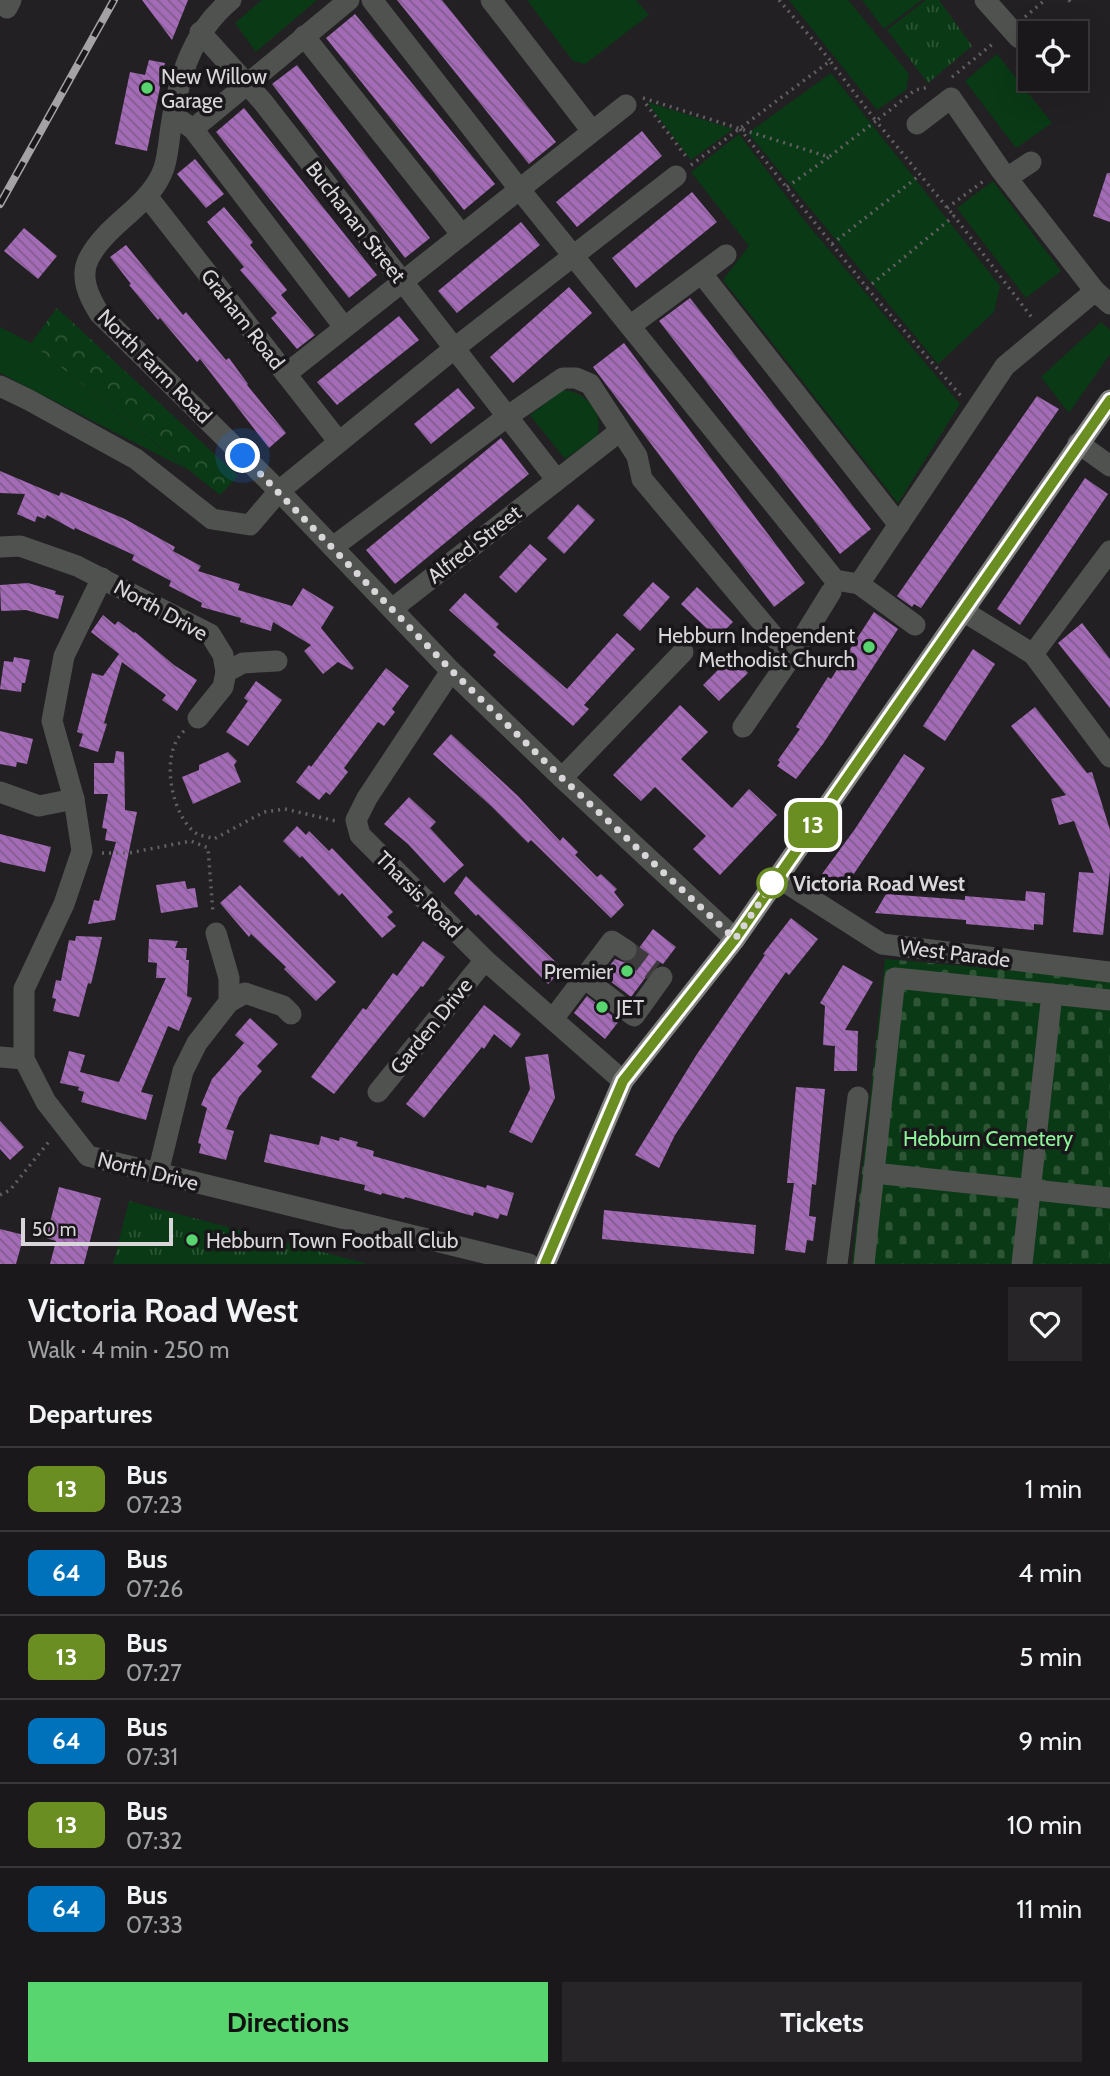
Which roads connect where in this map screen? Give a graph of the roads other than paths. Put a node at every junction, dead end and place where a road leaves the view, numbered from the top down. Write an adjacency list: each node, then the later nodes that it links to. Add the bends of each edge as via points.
1 (348, 0): 7 (street)
2 (372, 0): 18 (street)
3 (491, 0): 14 (street)
4 (985, 0): 8 (street)
5 (217, 4): 6 (street, North Farm Road)
6 (200, 32): 9 (street, Buchanan Street); 11 (street, North Farm Road, via 185,62)
7 (304, 36): 9 (street); 20 (street)
8 (1018, 37)
9 (247, 84): 13 (street); 24 (street, Buchanan Street)
10 (626, 105): 14 (street)
11 (173, 115): 13 (street); 19 (street, North Farm Road, via 164,167)
12 (916, 124): 17 (street, via 951,98)
13 (193, 129): 27 (street)
14 (592, 131): 18 (street)
15 (1031, 162): 17 (street)
16 (684, 170): 21 (street)
17 (1004, 173): 25 (street)
18 (520, 190): 20 (street); 21 (street)
19 (146, 196): 29 (street, Graham Road); 38 (street, North Farm Road, via 89,259 85,276 88,295 99,313)
20 (462, 235): 24 (street)
21 (575, 255): 26 (street); 28 (street)
22 (726, 255): 23 (street)
23 (702, 274): 26 (street); 39 (street)
24 (402, 281): 27 (street); 28 (street, Buchanan Street)
25 (1103, 298): 39 (street, via 1044,333 1004,366)
26 (630, 326): 45 (street)
27 (344, 327): 29 (street)
28 (456, 347): 32 (street, Buchanan Street); 34 (street)
29 (286, 374): 34 (street, Graham Road)
30 (0, 386): 38 (street, via 136,459 212,519 250,525)
31 (1110, 400): 35 (main road)
32 (508, 416): 33 (street, via 563,378 576,378 590,384); 37 (street); 41 (street)
33 (620, 430): 37 (street, Alfred Street); 51 (street, via 637,456 642,479)
34 (339, 442): 38 (street)
35 (1079, 443): 36 (street); 47 (main road)
36 (1110, 466)
37 (556, 479): 46 (street, Alfred Street)
38 (279, 491): 41 (street, North Farm Road)
39 (899, 525): 44 (street)
40 (0, 547): 43 (street, North Drive, via 20,547)
41 (333, 547): 46 (street, North Farm Road)
42 (1110, 551): 50 (street)
43 (102, 578): 54 (street, North Drive, via 209,634 223,655); 60 (street, North Drive, via 64,656 52,721)
44 (859, 584): 45 (street); 48 (street)
45 (833, 586): 51 (street)
46 (392, 609): 53 (street, North Farm Road)
47 (963, 611): 50 (street); 61 (main road)
48 (915, 625)
49 (683, 652): 58 (street)
50 (1033, 654): 57 (street)
51 (791, 657): 56 (street)
52 (277, 661): 54 (street, via 243,663)
53 (452, 671): 58 (street, North Farm Road); 65 (street, Tharsis Road, via 356,820 360,835)
54 (226, 672): 55 (street, via 223,687)
55 (198, 718)
56 (743, 727)
57 (1110, 757)
58 (562, 778): 63 (street, North Farm Road)
59 (0, 792): 60 (street, via 39,806)
60 (74, 799): 75 (street, North Drive, via 82,851 64,904 24,989)
61 (777, 877): 63 (main road); 66 (street, West Parade, via 882,944)
62 (216, 933): 70 (street, via 229,978)
63 (735, 939): 71 (main road)
64 (625, 950): 67 (street, via 612,941)
65 (485, 960): 73 (street, Tharsis Road); 77 (street, Garden Drive)
66 (1110, 972)
67 (584, 978): 71 (street, via 634,1016 658,974); 73 (street)
68 (1052, 994): 69 (street); 80 (street, via 895,978); 81 (street)
69 (1110, 1000)
70 (229, 1002): 72 (street, via 245,993 284,1006); 79 (street, via 197,1043 183,1071)
71 (685, 1002): 76 (main road)
72 (291, 1014)
73 (553, 1019): 76 (street, Tharsis Road)
74 (0, 1057): 75 (street)
75 (24, 1059): 79 (street, North Drive, via 46,1102 88,1156)
76 (623, 1081): 84 (main road)
77 (378, 1093)
78 (858, 1097): 85 (street)
79 (158, 1173): 83 (street, North Drive)
80 (874, 1173): 81 (street); 86 (street)
81 (1030, 1190): 82 (street); 87 (street)
82 (1110, 1198)
83 (529, 1264)
84 (545, 1264)
85 (837, 1264)
86 (864, 1264)
87 (1022, 1264)

